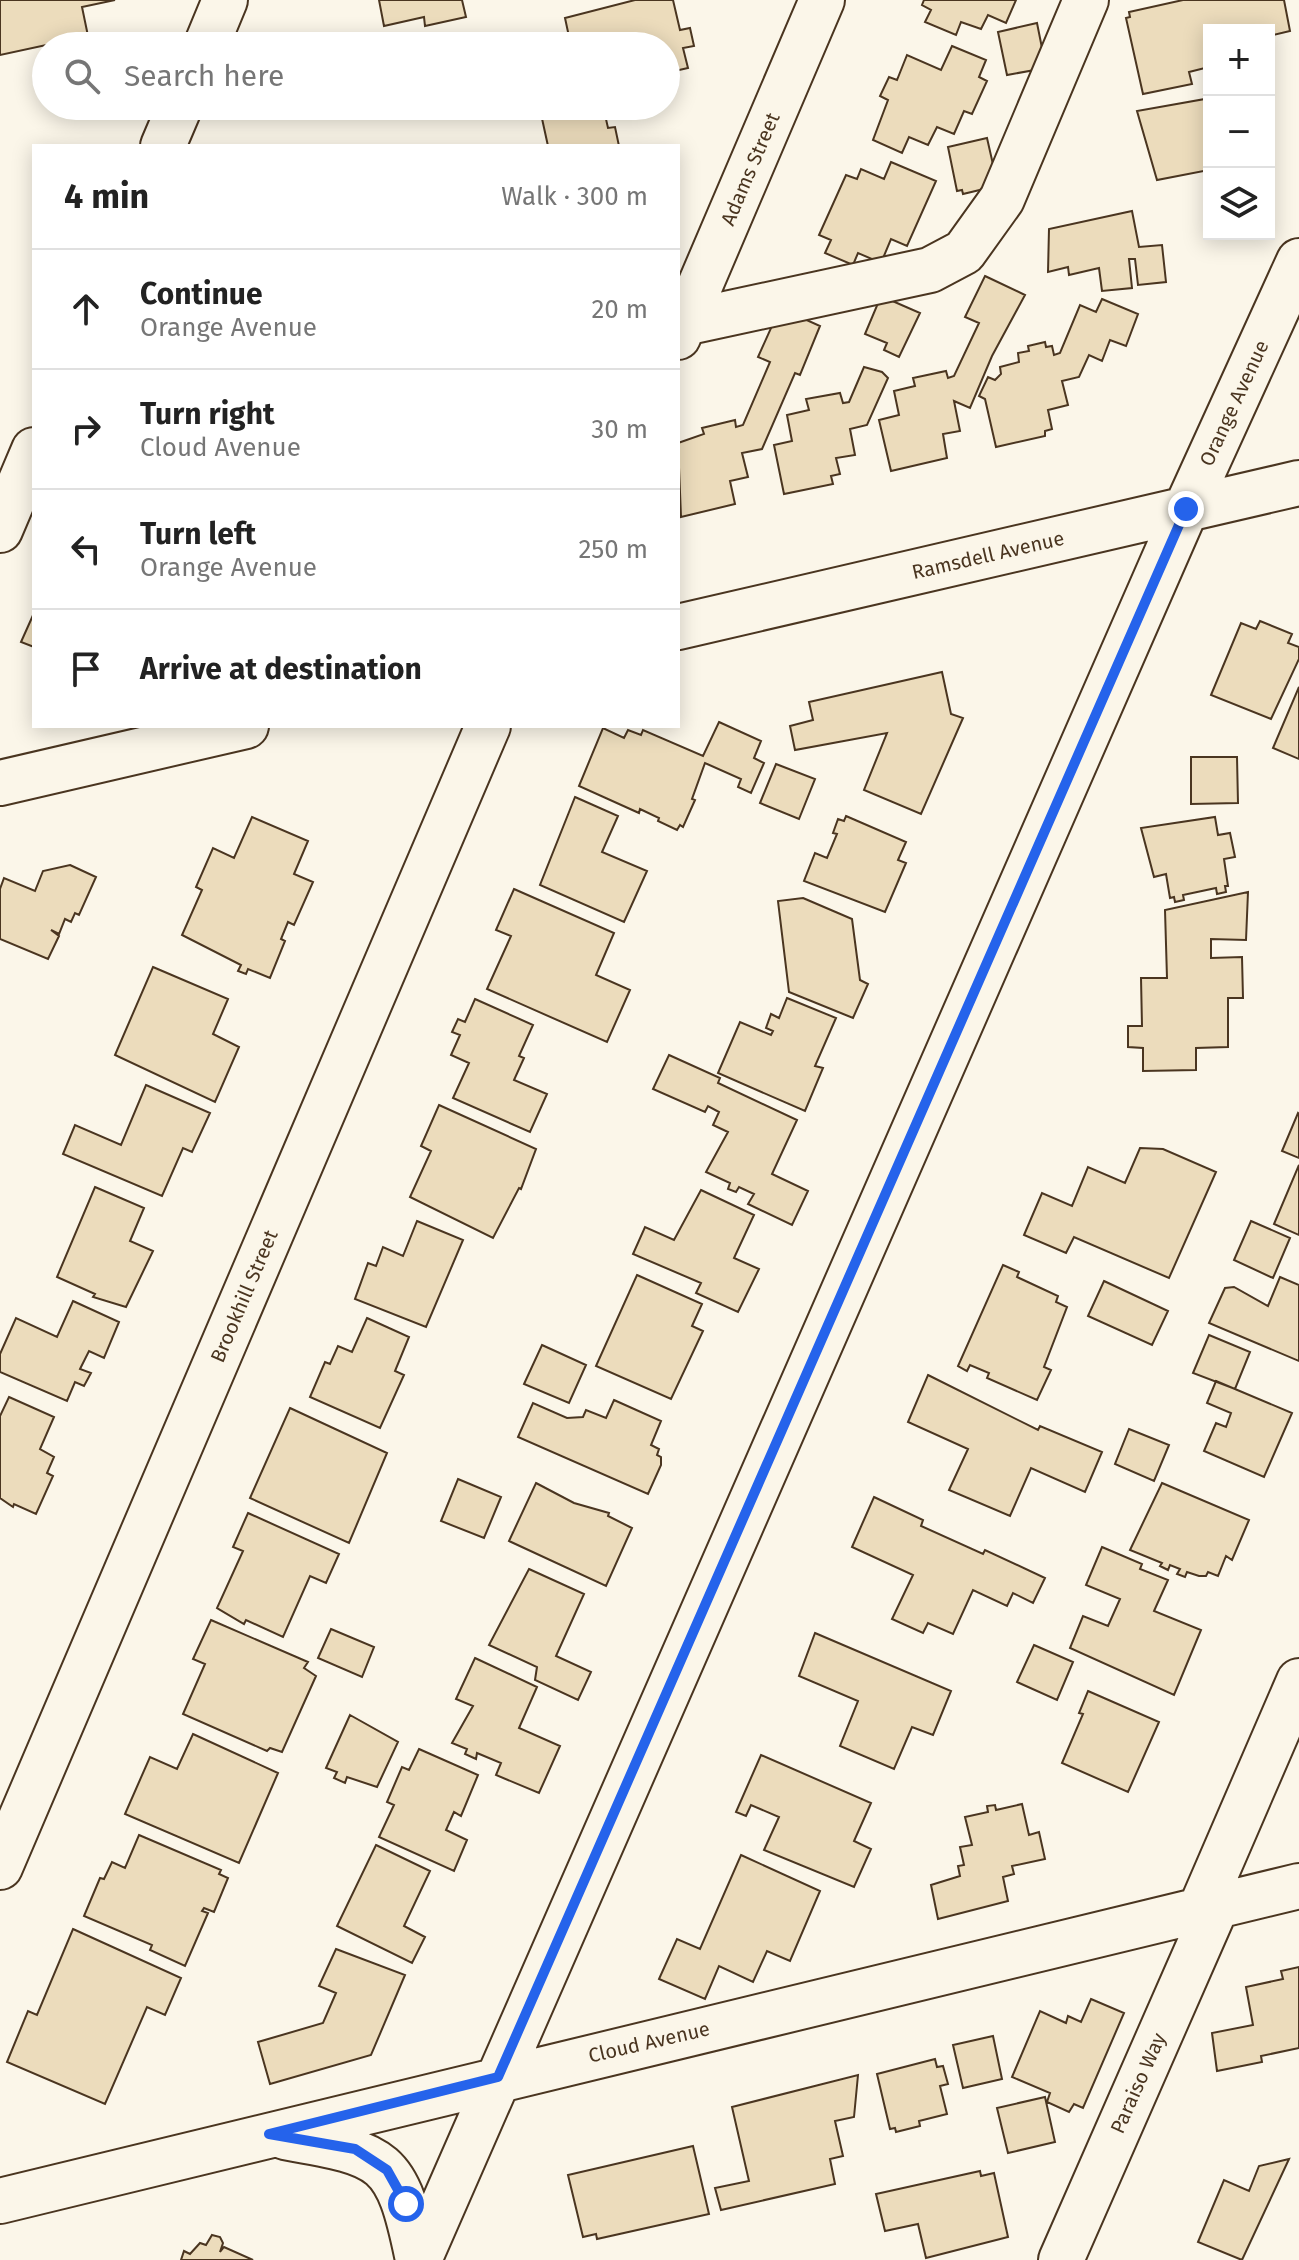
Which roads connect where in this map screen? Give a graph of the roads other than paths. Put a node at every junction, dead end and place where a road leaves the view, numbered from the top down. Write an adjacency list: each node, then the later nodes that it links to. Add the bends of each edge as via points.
1 (225, 0): 4 (street)
2 (822, 0): 8 (street, Adams Street)
3 (1086, 0): 8 (street, via 1002,199 964,252 930,270)
4 (212, 32)
5 (174, 120): 6 (street)
6 (164, 144)
7 (1299, 261): 11 (street, Orange Avenue)
8 (681, 330)
9 (32, 455): 12 (street)
10 (1299, 483): 11 (street, Ramsdell Avenue)
11 (1186, 509): 13 (street, Ramsdell Avenue); 21 (street, Orange Avenue)
12 (0, 530)
13 (680, 627)
14 (237, 728): 16 (street)
15 (487, 728): 18 (street, Brookhill Street)
16 (0, 783)
17 (1299, 1681): 20 (street, Paraiso Way)
18 (0, 1867)
19 (1299, 1886): 20 (street, Cloud Avenue)
20 (1208, 1908): 21 (street, Cloud Avenue); 25 (street, Paraiso Way)
21 (498, 2077): 22 (street, Cloud Avenue); 24 (street, Orange Avenue)
22 (269, 2134): 23 (street, Cloud Avenue); 24 (street, Orange Avenue, via 355,2149 387,2170 406,2204)
23 (0, 2201)
24 (418, 2260)
25 (1061, 2260)

